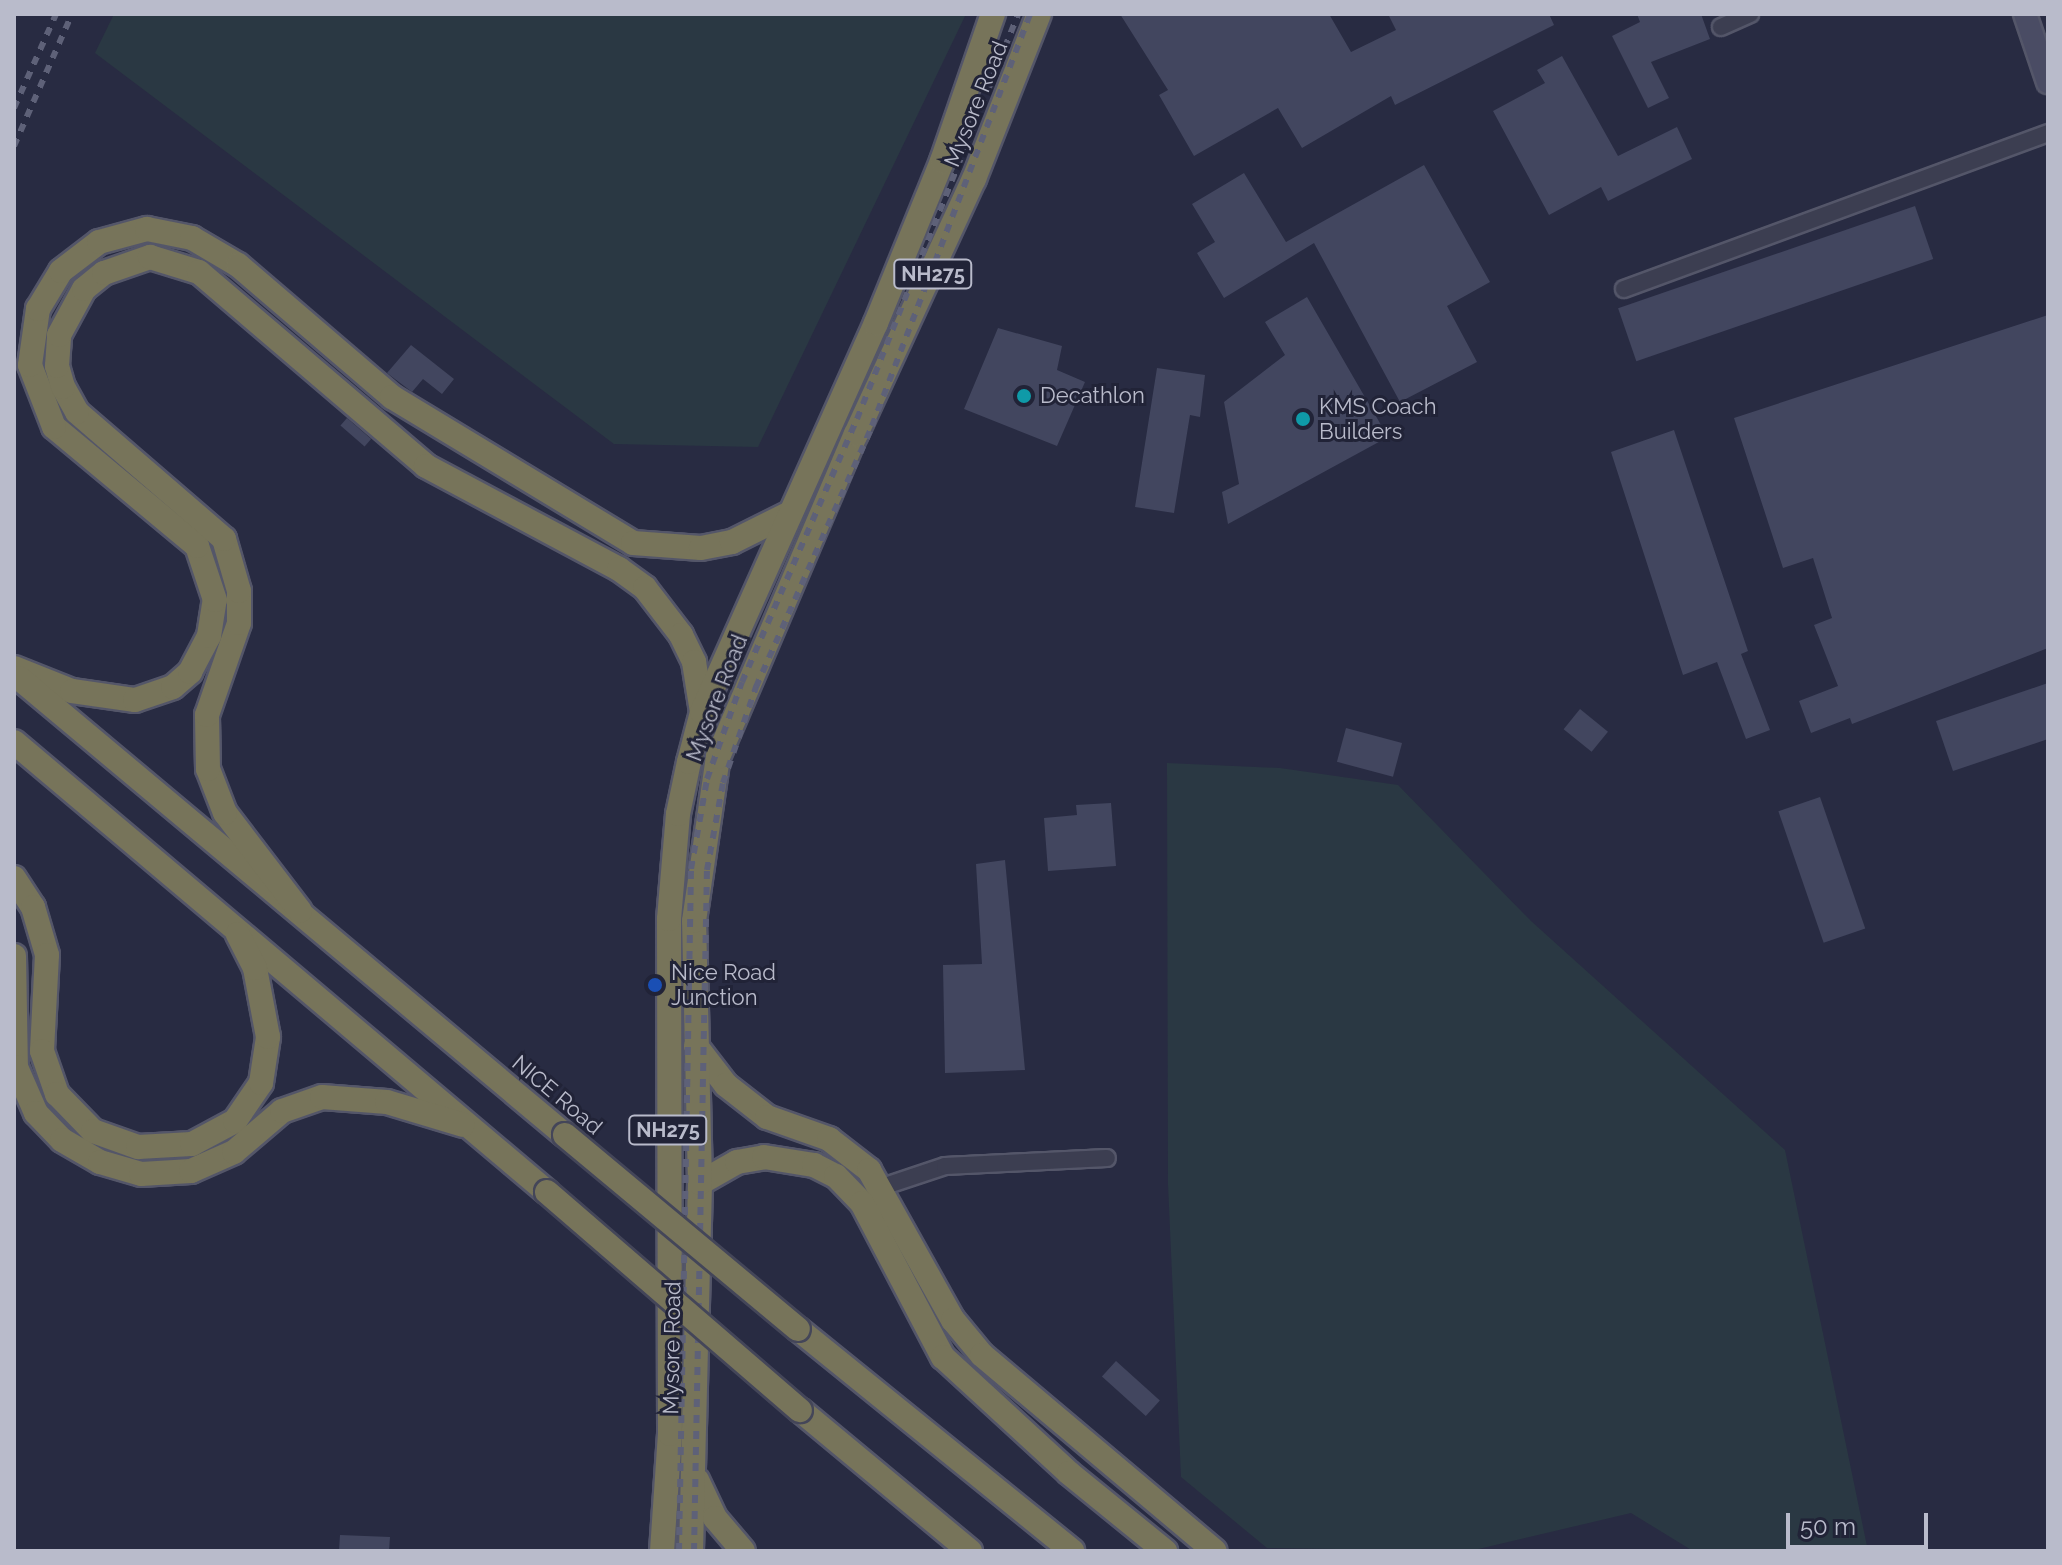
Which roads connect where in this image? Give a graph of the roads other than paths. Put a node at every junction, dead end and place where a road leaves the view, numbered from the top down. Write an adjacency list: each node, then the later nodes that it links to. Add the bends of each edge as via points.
1 (993, 14): 9 (highway, Mysore Road / NH275, via 942,161)
2 (1039, 14): 17 (highway, Mysore Road / NH275, via 949,236 815,528 718,757 694,921)
3 (1750, 14): 5 (street)
4 (2025, 14): 6 (street)
5 (1721, 27)
6 (2048, 82)
7 (2048, 133): 8 (street)
8 (1624, 289)
9 (790, 513): 10 (highway, via 732,542 701,548 633,543 392,397 238,265 192,238 147,229 99,242 61,271 38,309 30,365 54,427 197,546 215,600 209,636 190,672 173,687 135,700 72,691); 11 (highway, Mysore Road / NH275)
10 (14, 671): 14 (highway, NICE Road)
11 (702, 712): 14 (highway, via 694,662 681,635 645,588 426,466 199,272 150,257 104,273 76,299 59,335 57,366 63,387 77,412 224,539 239,591 239,623 207,715 208,769 225,813); 23 (highway, Mysore Road / NH275, via 678,814 669,919 670,1434)
12 (14, 742): 15 (highway)
13 (14, 878): 15 (highway, via 33,907 47,955 42,1051 57,1094 93,1131 138,1147 192,1144 235,1121 261,1083 268,1037 255,968)
14 (300, 911): 27 (highway, NICE Road, bridge)
15 (233, 925): 18 (highway)
16 (14, 956): 18 (highway, via 16,1067 36,1113 62,1140 100,1162 141,1174 191,1171 234,1152 282,1111 322,1097 387,1102)
17 (696, 1046): 20 (highway, Mysore Road / NH275); 21 (highway, via 726,1085 757,1109 829,1139 869,1170)
18 (476, 1130): 26 (highway, bridge)
19 (1107, 1158): 21 (street, via 945,1166)
20 (700, 1183): 22 (highway, Mysore Road / NH275); 28 (highway, via 737,1162 764,1157 814,1165 836,1176 862,1203 943,1357 1057,1463)
21 (879, 1188): 29 (highway, via 953,1320 982,1355)
22 (696, 1477): 24 (highway, Mysore Road / NH275); 25 (highway, via 715,1518)
23 (662, 1551)
24 (691, 1551)
25 (743, 1551)
26 (970, 1551)
27 (1072, 1551)
28 (1165, 1551)
29 (1215, 1551)

